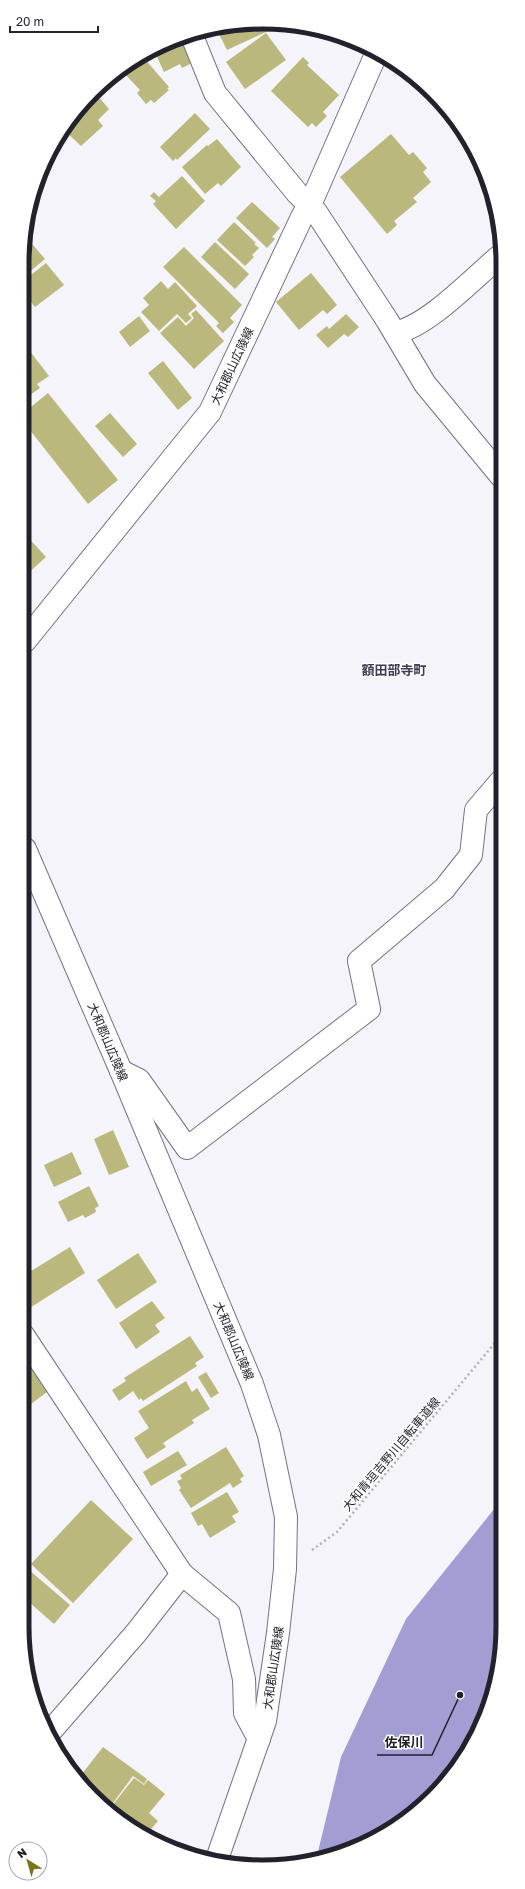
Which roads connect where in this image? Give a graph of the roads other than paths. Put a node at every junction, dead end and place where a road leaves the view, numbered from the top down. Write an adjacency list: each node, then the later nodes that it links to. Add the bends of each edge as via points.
1 (193, 39): 3 (street, via 215,93)
2 (375, 58): 3 (street, 大和郡山広陵線, via 313,198)
3 (308, 204): 5 (street, via 316,212); 7 (street, 大和郡山広陵線, via 210,412)
4 (496, 259): 5 (street, via 439,308 404,331)
5 (394, 333): 6 (street, via 425,384)
6 (496, 471)
7 (29, 635)
8 (496, 787): 10 (street, via 476,810 471,855 458,872 444,889 359,961 369,1009 187,1148 139,1080)
9 (29, 861): 10 (street, 大和郡山広陵線)
10 (121, 1071): 14 (street, 大和郡山広陵線, via 252,1384 269,1435 286,1517 285,1569 266,1720)
11 (29, 1344): 12 (street)
12 (182, 1574): 13 (street, via 136,1633); 14 (street, via 229,1613 244,1679 245,1713)
13 (53, 1729)
14 (259, 1739): 15 (street, 大和郡山広陵線)
15 (218, 1856)

